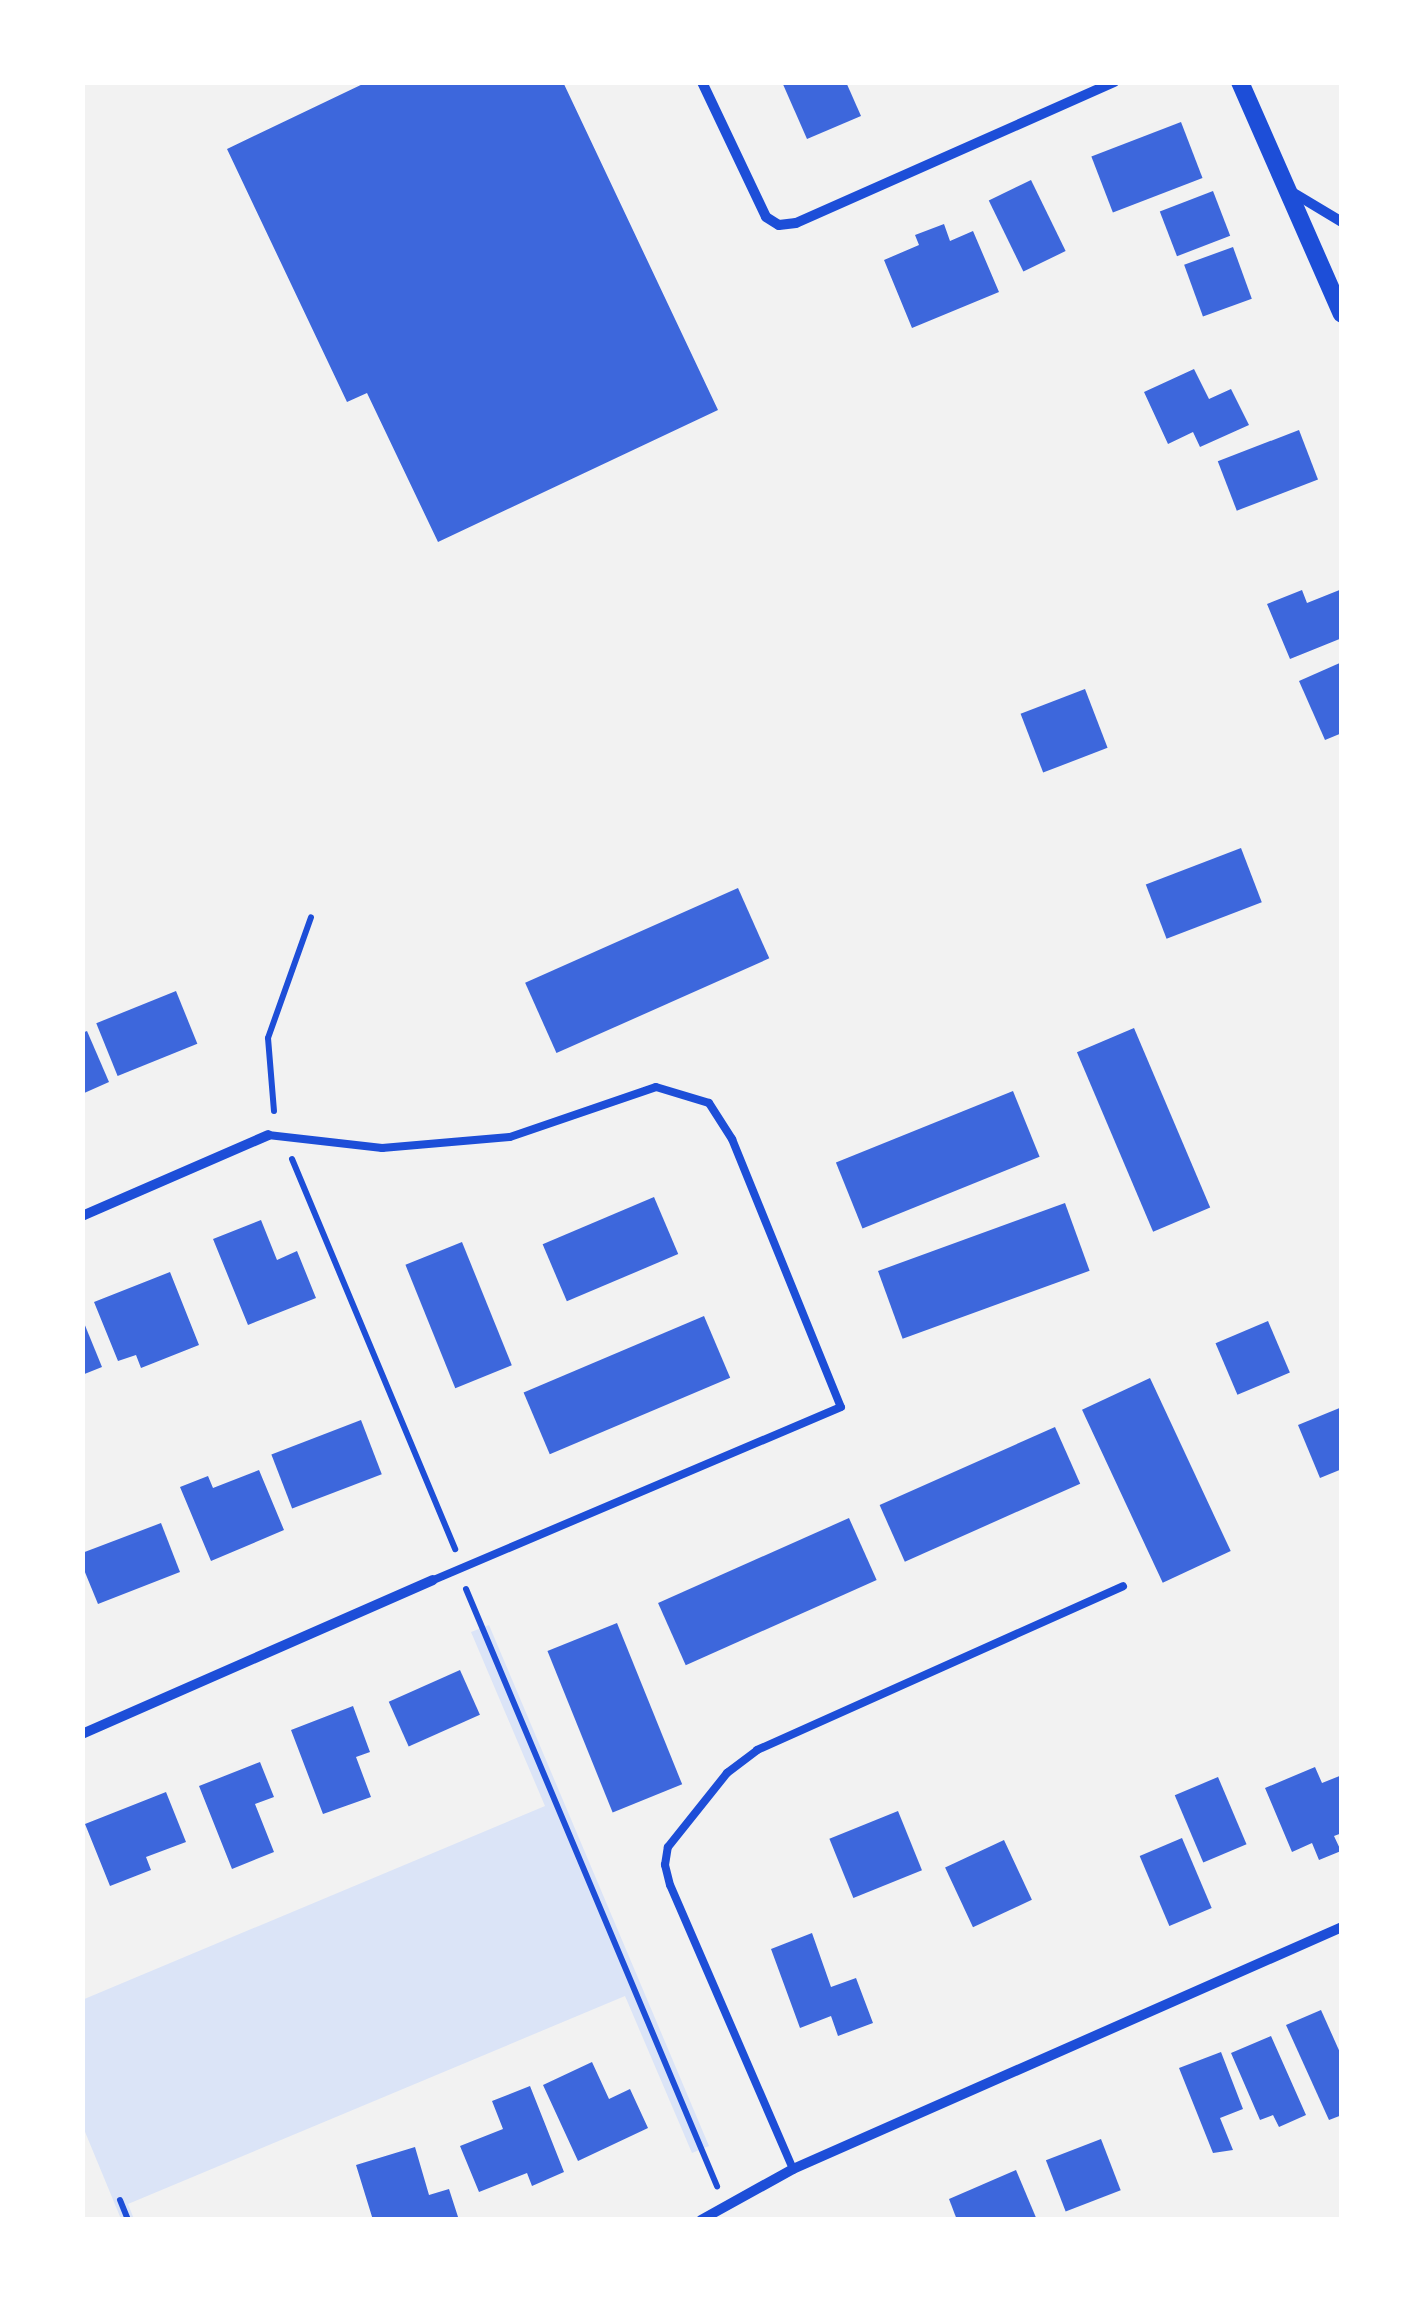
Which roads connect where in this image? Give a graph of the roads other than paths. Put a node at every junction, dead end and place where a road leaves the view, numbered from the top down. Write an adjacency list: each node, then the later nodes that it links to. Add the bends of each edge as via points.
1 (702, 82): 2 (street, via 766,216 779,224 796,223)
2 (1114, 82)
3 (1240, 82): 4 (street)
4 (1291, 192): 5 (street); 6 (street)
5 (1342, 222)
6 (1342, 314)
7 (268, 1135): 8 (street); 9 (lane, via 382,1148 510,1137 656,1087 709,1103 732,1139 841,1407)
8 (82, 1216)
9 (433, 1580): 11 (street)
10 (1123, 1586): 13 (lane, via 757,1750 726,1773 668,1847 670,1885)
11 (82, 1734)
12 (1342, 1927): 13 (street)
13 (792, 2170): 14 (street)
14 (701, 2220)

